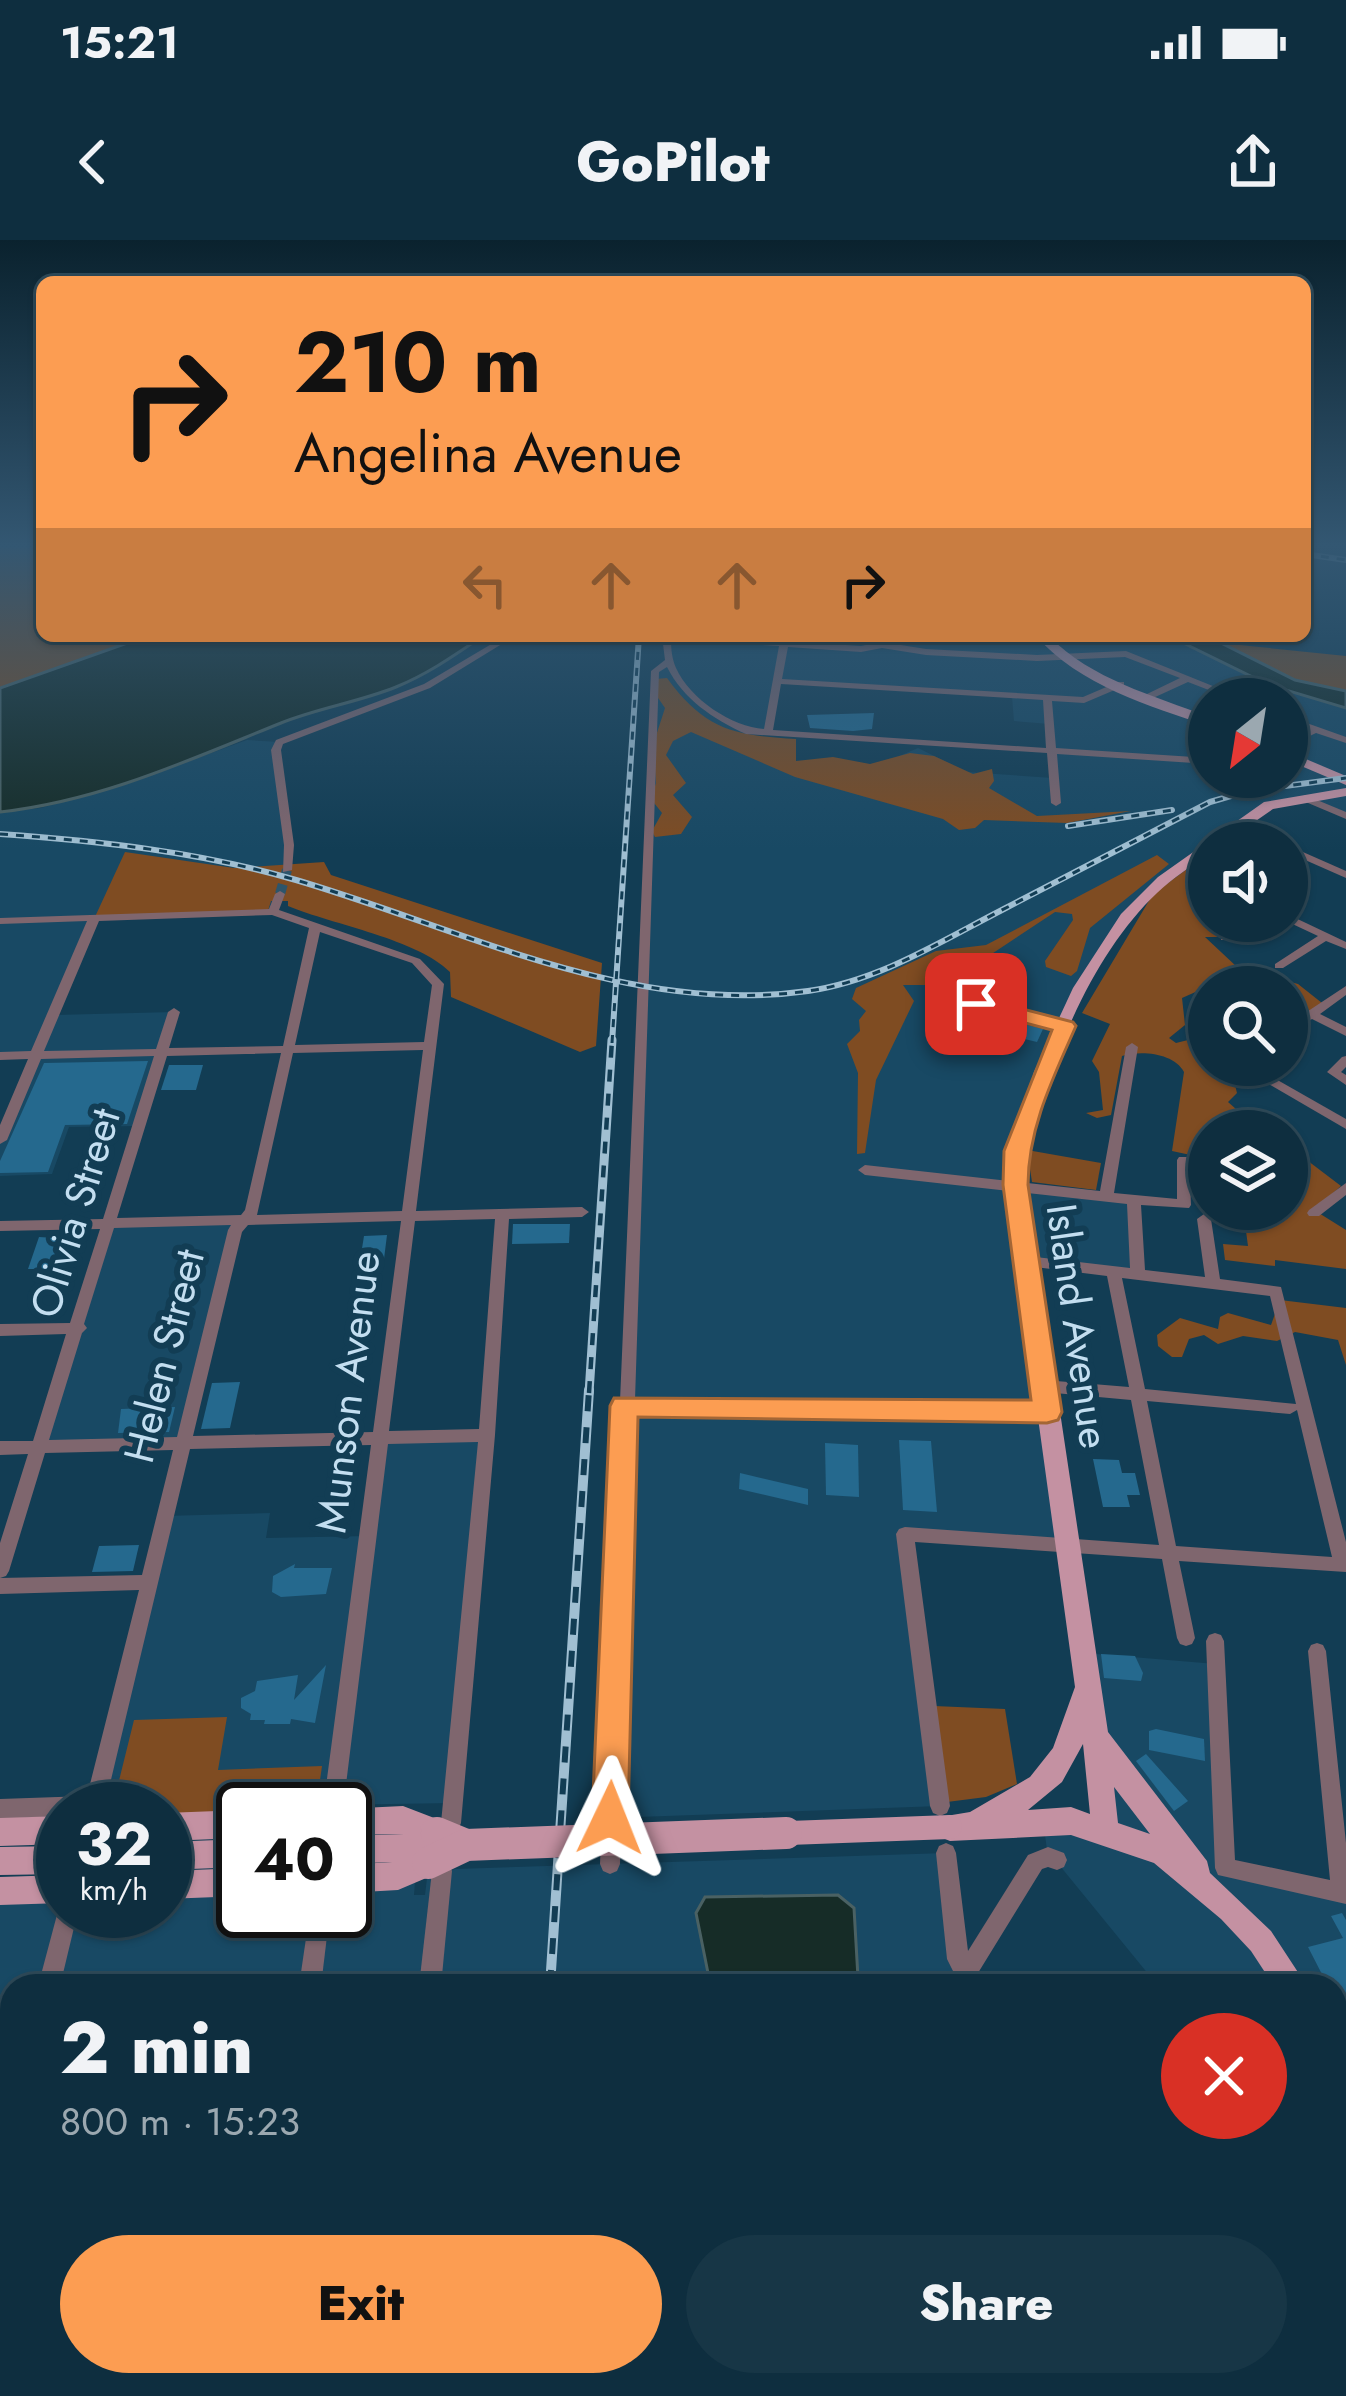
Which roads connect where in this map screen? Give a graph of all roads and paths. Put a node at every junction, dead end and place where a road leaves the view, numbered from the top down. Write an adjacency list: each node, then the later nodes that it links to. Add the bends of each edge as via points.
1 (490, 649): 32 (street, via 435,682 279,742)
2 (667, 649): 8 (street)
3 (783, 649): 10 (street)
4 (892, 649): 7 (street)
5 (1044, 649): 7 (main road)
6 (1049, 649): 7 (main road)
7 (1054, 657): 9 (street, via 1126,654); 11 (main road)
8 (668, 662): 17 (street, via 695,702 746,730); 83 (street, via 655,671)
9 (1188, 678): 12 (street)
10 (777, 681): 13 (street); 17 (street)
11 (1121, 684): 12 (main road); 13 (street, via 1084,700)
12 (1150, 697): 14 (main road)
13 (1047, 698): 20 (street)
14 (1188, 713)
15 (1308, 727): 16 (street)
16 (1314, 730): 18 (street); 19 (street)
17 (768, 732): 20 (street)
18 (1308, 733)
19 (1346, 740)
20 (1052, 751): 21 (street); 27 (street)
21 (1188, 760)
22 (1308, 765): 23 (main road)
23 (1346, 782)
24 (1346, 792): 26 (main road, Island Avenue)
25 (1305, 798): 28 (street); 29 (main road, Island Avenue, via 1269,805)
26 (1308, 798)
27 (1056, 803)
28 (1346, 816)
29 (1243, 822)
30 (1308, 858): 33 (street)
31 (1188, 863): 48 (main road, Island Avenue, via 1128,916)
32 (287, 870)
33 (1346, 875)
34 (280, 894): 35 (street)
35 (273, 913): 36 (street); 38 (street)
36 (94, 920): 37 (street); 54 (street)
37 (0, 921)
38 (315, 927): 50 (street, Munson Avenue, via 416,961 438,984); 52 (street, Helen Street)
39 (1308, 928): 40 (street)
40 (1326, 937): 41 (street); 42 (street)
41 (1346, 946)
42 (1279, 966)
43 (1346, 990): 46 (street)
44 (934, 992): 48 (street)
45 (174, 1012): 53 (street, Olivia Street)
46 (1311, 1014): 47 (street); 49 (street)
47 (1308, 1016)
48 (1065, 1026): 63 (main road, Island Avenue, via 1022,1132)
49 (1346, 1032)
50 (431, 1046): 52 (street); 70 (street, Munson Avenue)
51 (1132, 1047): 65 (street)
52 (292, 1048): 53 (street); 71 (street, Helen Street)
53 (161, 1051): 54 (street); 72 (street, Olivia Street)
54 (38, 1055): 55 (street); 60 (street)
55 (0, 1056)
56 (1340, 1065): 57 (street)
57 (1346, 1081)
58 (1277, 1086): 59 (street)
59 (1346, 1124)
60 (0, 1140)
61 (1184, 1160): 66 (street, via 1184,1204)
62 (865, 1170): 63 (street)
63 (1016, 1185): 65 (street); 75 (main road, Island Avenue)
64 (1346, 1187): 68 (street)
65 (1106, 1197): 66 (street)
66 (1134, 1200): 77 (street)
67 (583, 1212): 69 (street)
68 (1314, 1213)
69 (502, 1214): 70 (street); 86 (street)
70 (410, 1216): 71 (street); 87 (street, Munson Avenue)
71 (244, 1220): 72 (street); 88 (street, Helen Street, via 235,1230)
72 (109, 1224): 73 (street); 79 (street, Olivia Street)
73 (0, 1226)
74 (1206, 1230): 78 (street)
75 (1027, 1261): 76 (street); 81 (main road, Island Avenue)
76 (1114, 1272): 77 (street); 82 (street)
77 (1138, 1275): 78 (street)
78 (1213, 1284): 93 (street, via 1276,1292)
79 (79, 1328): 80 (street); 89 (street, Olivia Street)
80 (0, 1330)
81 (1045, 1386): 82 (street); 85 (main road, Island Avenue)
82 (1138, 1393): 84 (street); 92 (street)
83 (624, 1406): 85 (street); 117 (street)
84 (1290, 1408)
85 (1047, 1412): 91 (main road, Island Avenue)
86 (488, 1435): 87 (street); 111 (street)
87 (381, 1438): 88 (street); 103 (street, Munson Avenue)
88 (182, 1444): 89 (street); 95 (street, Helen Street)
89 (40, 1447): 90 (street); 94 (street, Olivia Street)
90 (0, 1448)
91 (1068, 1544): 92 (street); 100 (main road, Island Avenue); 107 (street, via 905,1534)
92 (1169, 1551): 93 (street); 97 (street)
93 (1345, 1565)
94 (0, 1571)
95 (149, 1582): 96 (street); 102 (street, Helen Street)
96 (0, 1586)
97 (1186, 1638)
98 (1215, 1641): 119 (street)
99 (1317, 1651): 122 (street)
100 (1088, 1682): 101 (main road, Island Avenue); 107 (main road, via 1075,1738 1053,1774 1019,1802)
101 (1094, 1726): 108 (main road, Island Avenue); 119 (main road, via 1118,1771)
102 (100, 1782)
103 (336, 1782)
104 (36, 1808): 105 (street)
105 (0, 1809)
106 (372, 1820): 111 (main road, via 396,1820)
107 (949, 1828): 108 (main road, via 1043,1820); 111 (main road, bridge); 129 (street)
108 (1105, 1829): 113 (main road)
109 (36, 1831): 110 (main road)
110 (0, 1832)
111 (446, 1847): 112 (main road); 118 (main road, via 398,1876); 128 (street)
112 (372, 1849)
113 (1150, 1850): 119 (main road); 125 (main road)
114 (36, 1860): 116 (main road)
115 (1057, 1860): 130 (street, via 1035,1862)
116 (0, 1861)
117 (610, 1864)
118 (372, 1877)
119 (1218, 1880): 122 (street); 125 (main road)
120 (36, 1889): 121 (main road)
121 (0, 1891)
122 (1344, 1894)
123 (64, 1938): 126 (street)
124 (316, 1938): 127 (street)
125 (1271, 1961): 131 (main road)
126 (58, 1974)
127 (312, 1974)
128 (431, 1974)
129 (960, 1974)
130 (964, 1974)
131 (1282, 1974)

